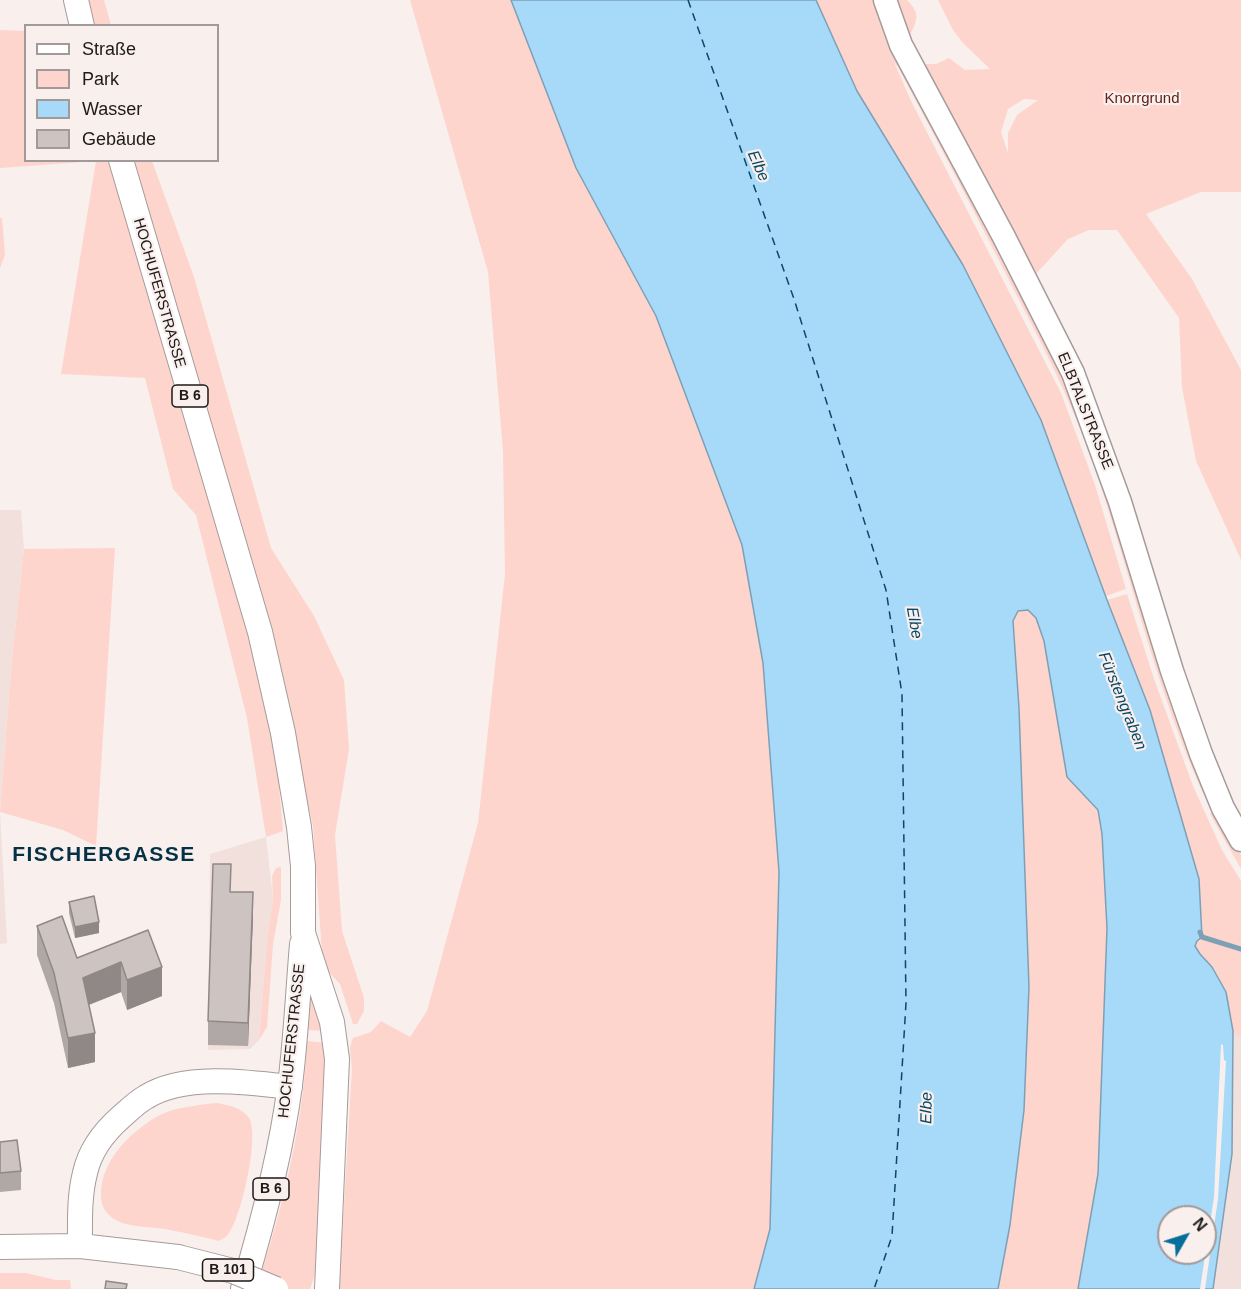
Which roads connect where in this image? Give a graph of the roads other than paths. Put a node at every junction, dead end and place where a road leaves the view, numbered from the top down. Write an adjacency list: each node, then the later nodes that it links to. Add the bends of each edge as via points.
1 (76, 0): 3 (main road)
2 (885, 0): 5 (street, ELBTALSTRASSE, via 902,45 1073,373 1201,754)
3 (82, 24)
4 (122, 162): 6 (main road, HOCHUFERSTRASSE / B 6, via 260,632 299,827)
5 (1241, 840)
6 (303, 933): 7 (main road, HOCHUFERSTRASSE / B 6); 12 (main road, via 332,1022 337,1059)
7 (290, 1087): 8 (main road, via 200,1083 146,1096 115,1122 94,1147 80,1198); 10 (main road, HOCHUFERSTRASSE / B 6, via 266,1213)
8 (80, 1246): 9 (main road, B 101); 11 (main road, B 101, bridge, via 178,1257 233,1271)
9 (0, 1247)
10 (243, 1289)
11 (276, 1289)
12 (327, 1289)

